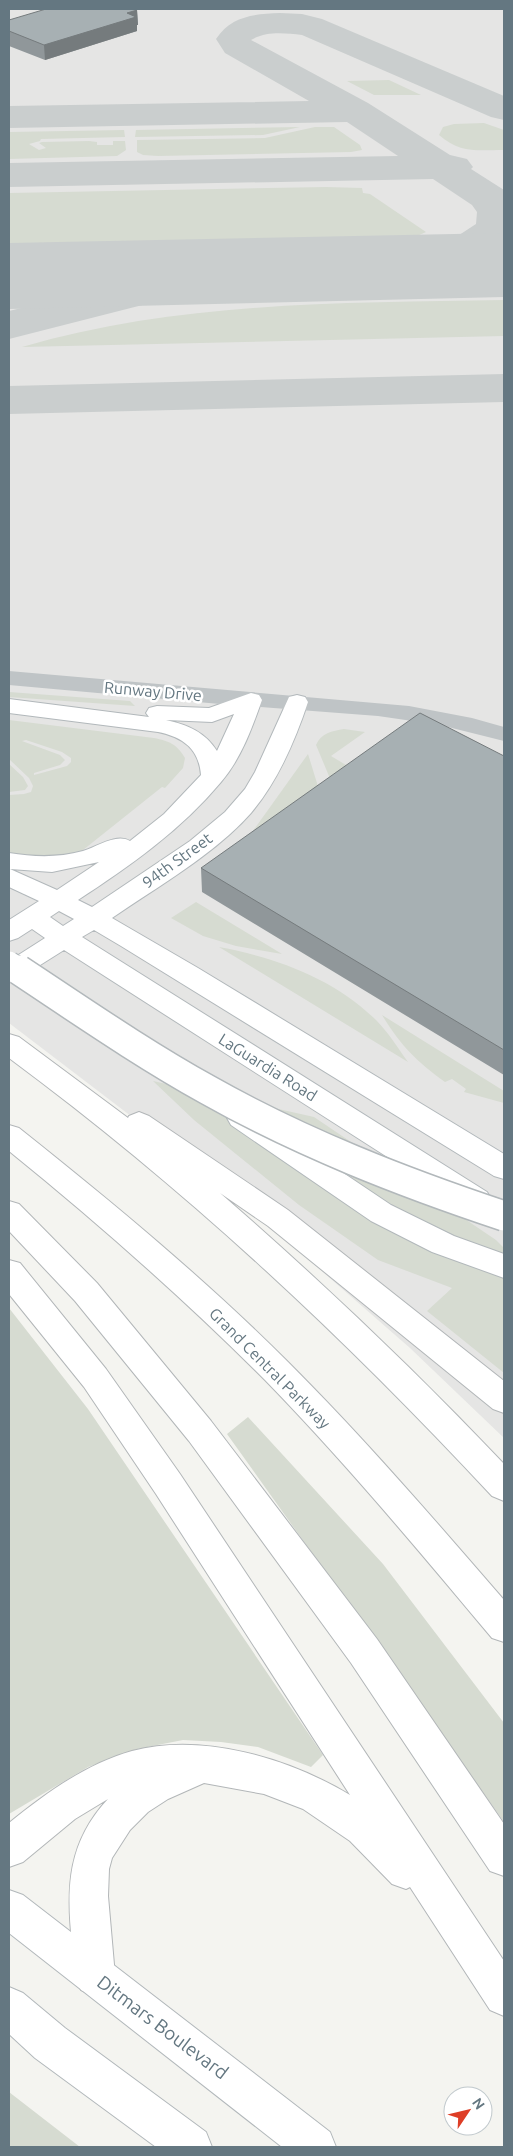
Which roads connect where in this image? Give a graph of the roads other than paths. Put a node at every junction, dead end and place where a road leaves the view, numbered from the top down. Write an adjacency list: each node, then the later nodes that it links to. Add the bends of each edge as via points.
1 (9, 678): 2 (street, Runway Drive)
2 (251, 700): 3 (street, Runway Drive); 4 (main road, via 206,715); 6 (main road, via 232,746)
3 (297, 702): 5 (street, Runway Drive, via 411,712); 12 (main road, 94th Street, via 270,767 237,814 206,840)
4 (20, 707): 6 (main road, via 158,724 178,730 202,744 210,760)
5 (504, 734)
6 (213, 777): 7 (main road)
7 (180, 811): 8 (main road, via 132,839 88,859 35,865); 10 (main road, via 118,860)
8 (9, 861)
9 (9, 877): 10 (main road)
10 (58, 899): 11 (main road); 12 (main road)
11 (31, 917): 13 (main road); 14 (main road, LaGuardia Road)
12 (95, 918): 14 (main road, 94th Street); 19 (main road)
13 (9, 932)
14 (63, 938): 15 (main road, 94th Street); 24 (main road, LaGuardia Road)
15 (14, 966): 18 (main road, bridge)
16 (9, 1036): 27 (main road, via 251,1199)
17 (9, 1044): 28 (main road, via 102,1114 253,1240 406,1383)
18 (168, 1067): 24 (main road, bridge, via 319,1146 413,1185); 25 (main road, bridge, via 381,1213 443,1244)
19 (433, 1126): 21 (main road); 22 (main road)
20 (9, 1136): 29 (main road, Grand Central Parkway, via 140,1244 275,1371 352,1451)
21 (504, 1151)
22 (504, 1168)
23 (9, 1212): 32 (main road, via 86,1292 200,1431 364,1651)
24 (504, 1217)
25 (504, 1266)
26 (9, 1272): 35 (main road, via 94,1378 162,1476)
27 (504, 1399)
28 (504, 1486)
29 (504, 1626)
30 (222, 1767): 31 (main road, via 163,1764 122,1772 66,1804); 34 (main road, via 193,1771 154,1785 124,1807 105,1833 90,1868 89,1909); 36 (main road, via 256,1772 302,1788 369,1831 418,1885)
31 (9, 1848)
32 (504, 1857)
33 (9, 1908): 34 (main road, Ditmars Boulevard)
34 (95, 1976): 39 (main road, Ditmars Boulevard)
35 (504, 1996)
36 (504, 2007)
37 (9, 2008): 38 (main road)
38 (191, 2147)
39 (315, 2147)

